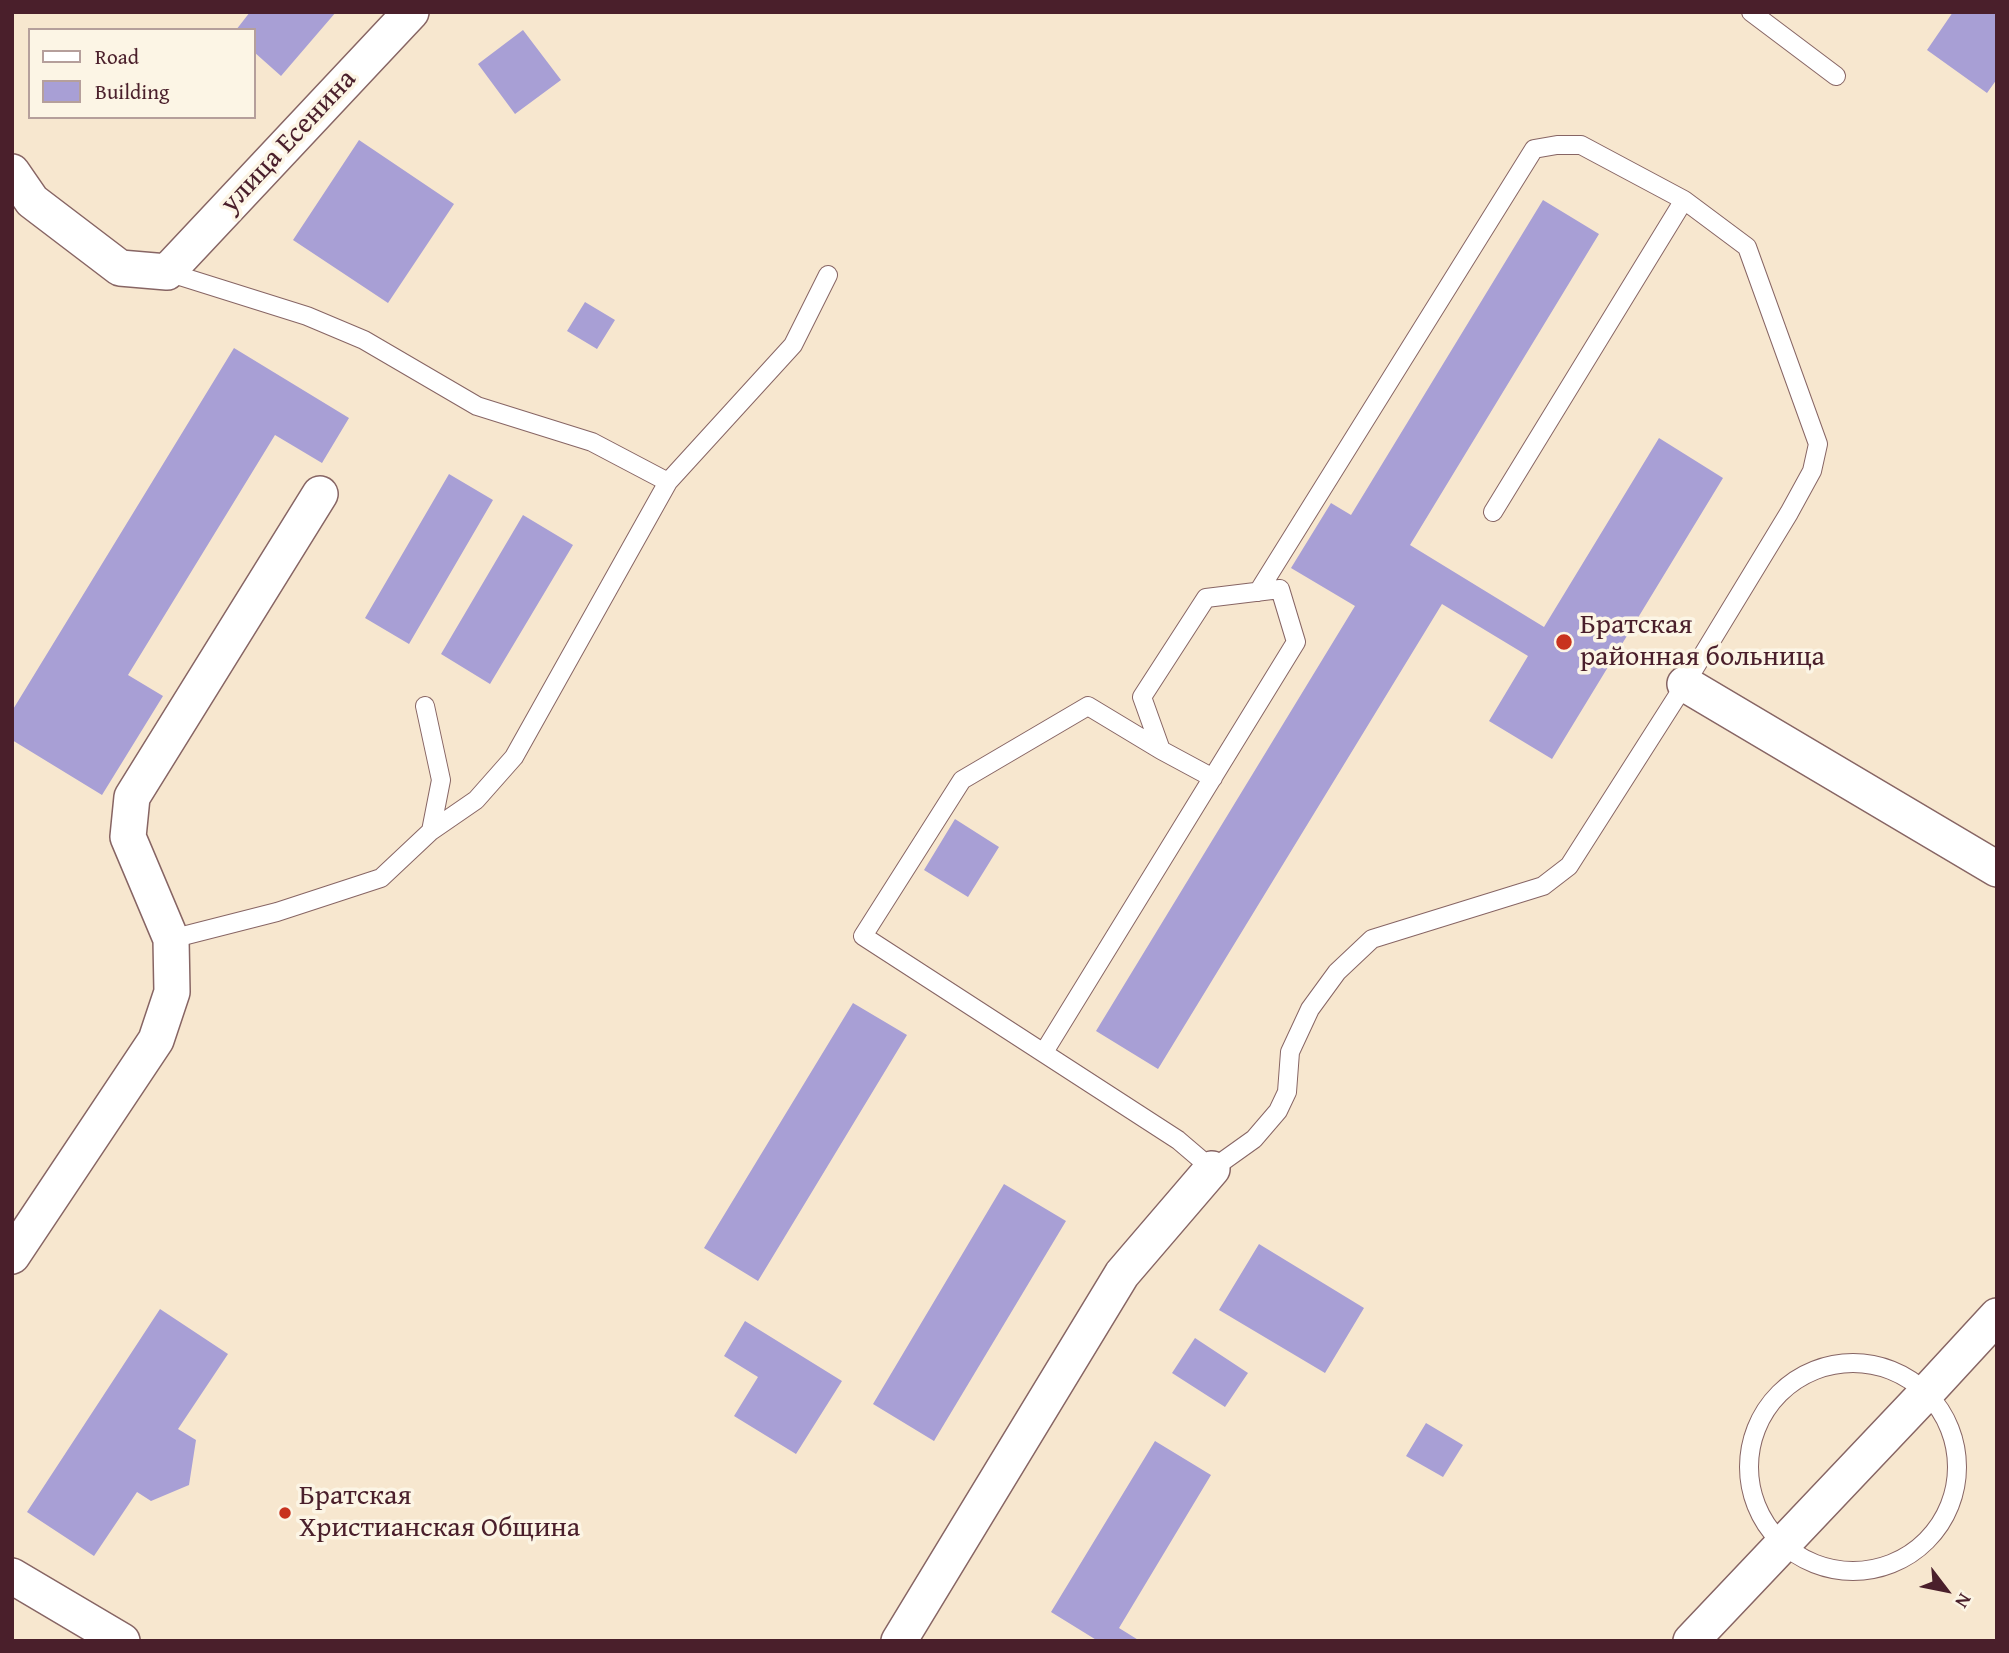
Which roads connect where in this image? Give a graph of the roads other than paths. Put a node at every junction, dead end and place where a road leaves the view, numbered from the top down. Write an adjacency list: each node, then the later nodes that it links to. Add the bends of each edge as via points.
1 (411, 12): 6 (street, улица Есенина)
2 (1751, 12): 3 (lane)
3 (1836, 76)
4 (12, 172): 6 (street, via 32,201 120,268)
5 (1684, 200): 10 (lane); 11 (lane, via 1581,145 1534,149); 12 (lane, via 1747,247 1818,444 1812,471)
6 (167, 272): 8 (lane, via 307,316 364,340 477,406 592,442)
7 (828, 275): 8 (lane, via 793,345)
8 (668, 482): 16 (lane, via 514,757 476,800)
9 (320, 494): 18 (street, via 132,797 128,837)
10 (1493, 512)
11 (1258, 592): 14 (lane, via 1206,598 1142,697); 19 (lane, via 1280,589 1296,642)
12 (1685, 684): 17 (street); 20 (lane, via 1569,866 1543,886 1372,939 1337,972 1310,1009 1290,1052 1287,1092 1278,1111 1254,1139)
13 (425, 706): 16 (lane, via 441,780)
14 (1161, 750): 15 (lane); 19 (lane, via 1088,706 962,780 863,936)
15 (1213, 778)
16 (431, 831): 18 (lane, via 381,878 277,912)
17 (1997, 870)
18 (171, 939): 21 (street, via 172,992 156,1040)
19 (1044, 1052): 20 (lane, via 1178,1140)
20 (1212, 1169): 27 (street, via 1122,1274)
21 (12, 1256)
22 (1997, 1316): 23 (street)
23 (1927, 1392): 24 (street); 24 (lane, via 1953,1434 1958,1458 1950,1507 1920,1547 1899,1561 1851,1571 1826,1568); 24 (lane, via 1909,1377 1864,1362 1817,1368 1778,1395 1754,1435 1749,1458 1756,1505)
24 (1783, 1544): 28 (street)
25 (12, 1576): 26 (street)
26 (122, 1641)
27 (899, 1641)
28 (1691, 1641)

